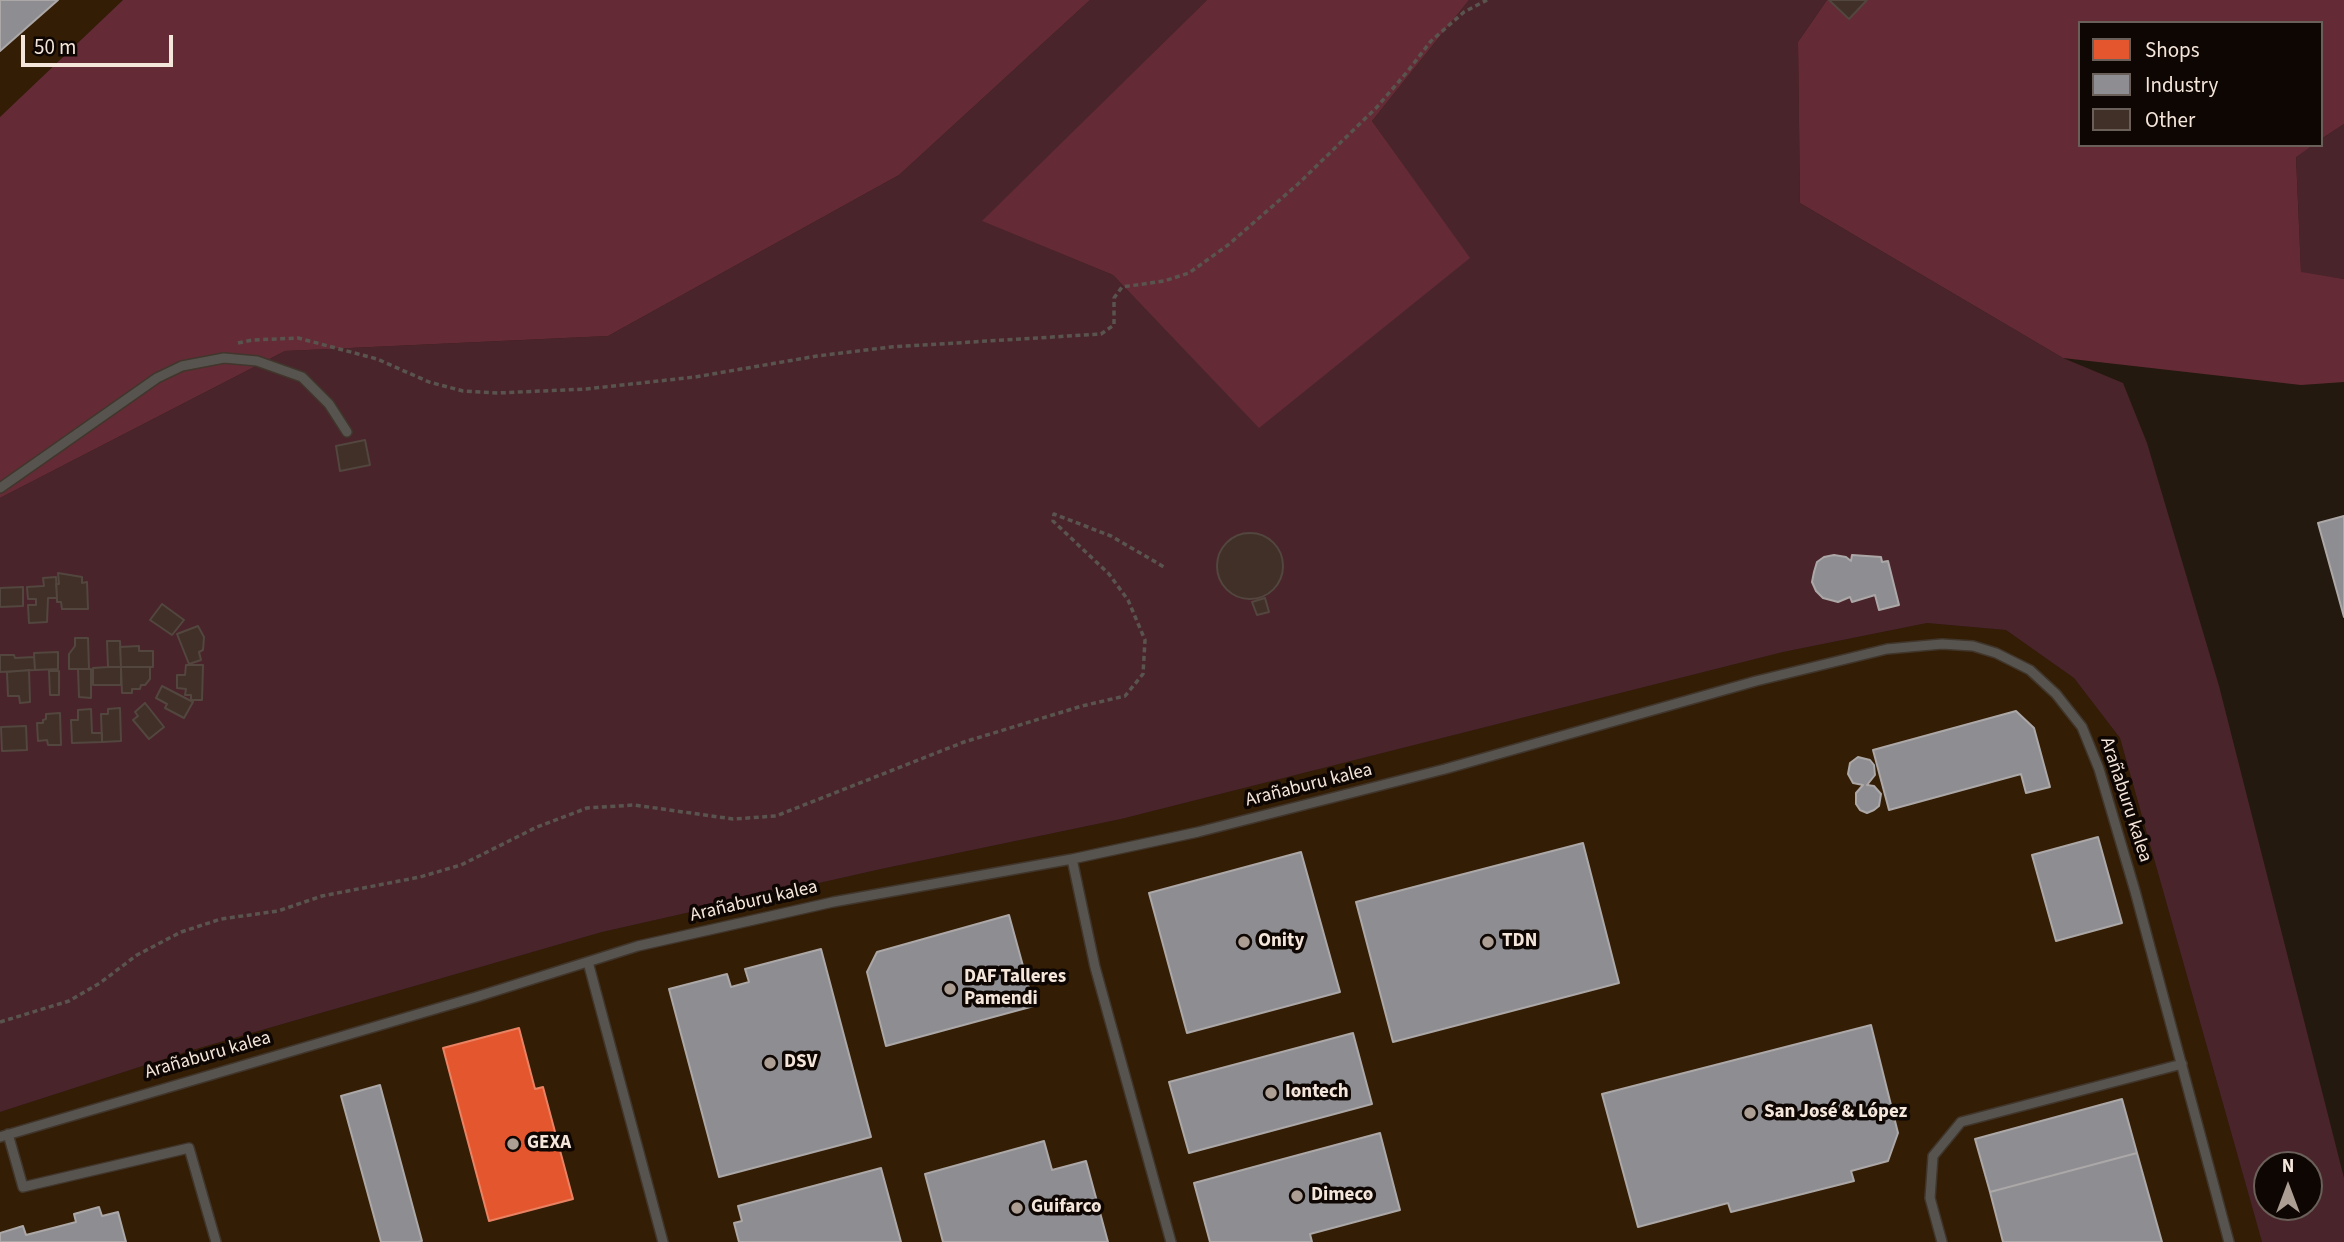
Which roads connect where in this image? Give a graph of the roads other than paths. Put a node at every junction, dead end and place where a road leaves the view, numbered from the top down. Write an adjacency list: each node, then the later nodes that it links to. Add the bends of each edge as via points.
1 (347, 432): 2 (lane, via 302,377 257,361 224,358 182,366 157,378)
2 (0, 488)
3 (1072, 859): 4 (lane, Arañaburu kalea, via 833,902 638,946); 5 (lane, Arañaburu kalea, via 1445,769 1887,649 1973,646 2030,670 2082,727 2099,769); 9 (lane, via 1095,967)
4 (588, 962): 6 (lane, Arañaburu kalea); 8 (lane)
5 (2182, 1064): 10 (lane, via 1961,1122 1933,1156 1930,1198); 11 (lane, Arañaburu kalea)
6 (4, 1135): 7 (lane, via 23,1187 189,1147)
7 (216, 1242)
8 (663, 1242)
9 (1171, 1242)
10 (1942, 1242)
11 (2229, 1242)

